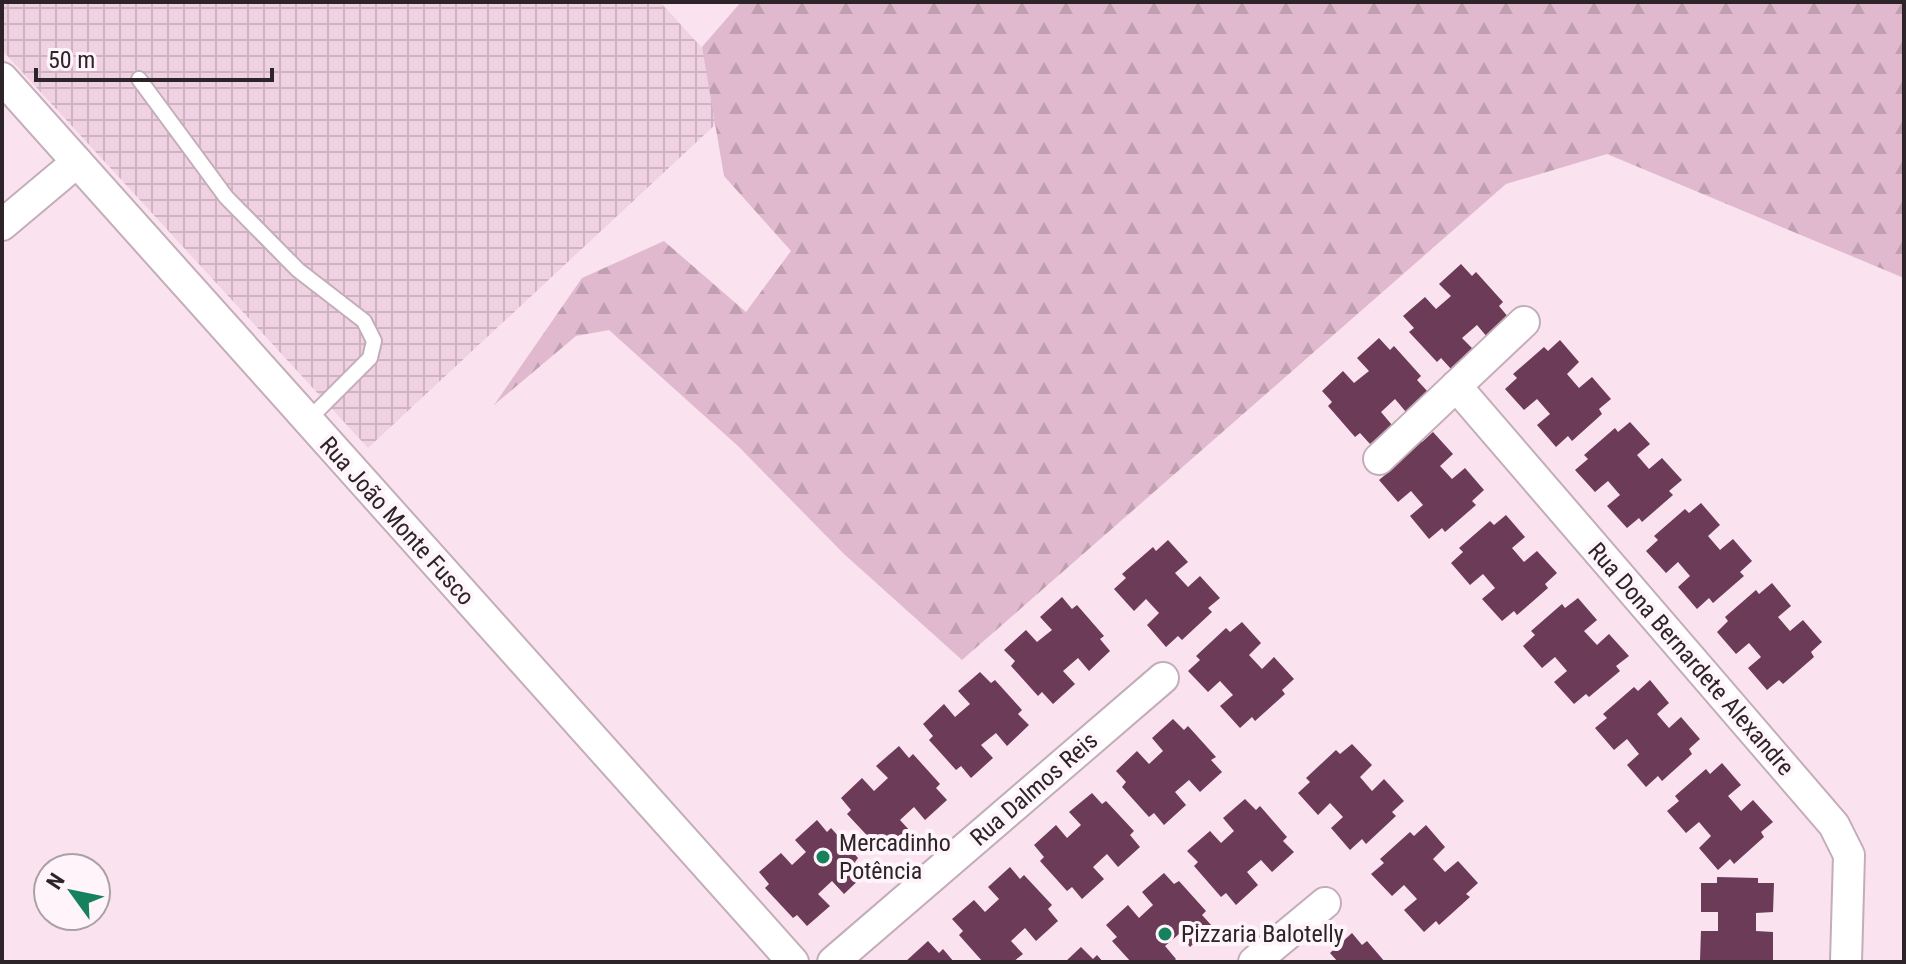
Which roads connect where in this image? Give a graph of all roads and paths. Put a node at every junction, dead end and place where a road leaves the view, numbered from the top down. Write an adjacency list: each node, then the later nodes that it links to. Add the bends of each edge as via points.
1 (139, 79): 7 (lane, via 226,197 298,270 364,321 374,341 370,358)
2 (4, 84): 3 (street, Rua João Monte Fusco)
3 (77, 162): 4 (street); 7 (street, Rua João Monte Fusco)
4 (2, 225)
5 (1524, 322): 6 (street)
6 (1456, 386): 8 (street); 14 (street, Rua Dona Bernardete Alexandre, via 1834,825 1849,855)
7 (308, 420): 11 (street, Rua João Monte Fusco)
8 (1379, 459)
9 (1163, 678): 12 (street, Rua Dalmos Reis)
10 (1325, 903): 13 (street)
11 (793, 962)
12 (833, 962)
13 (1254, 962)
14 (1846, 962)

